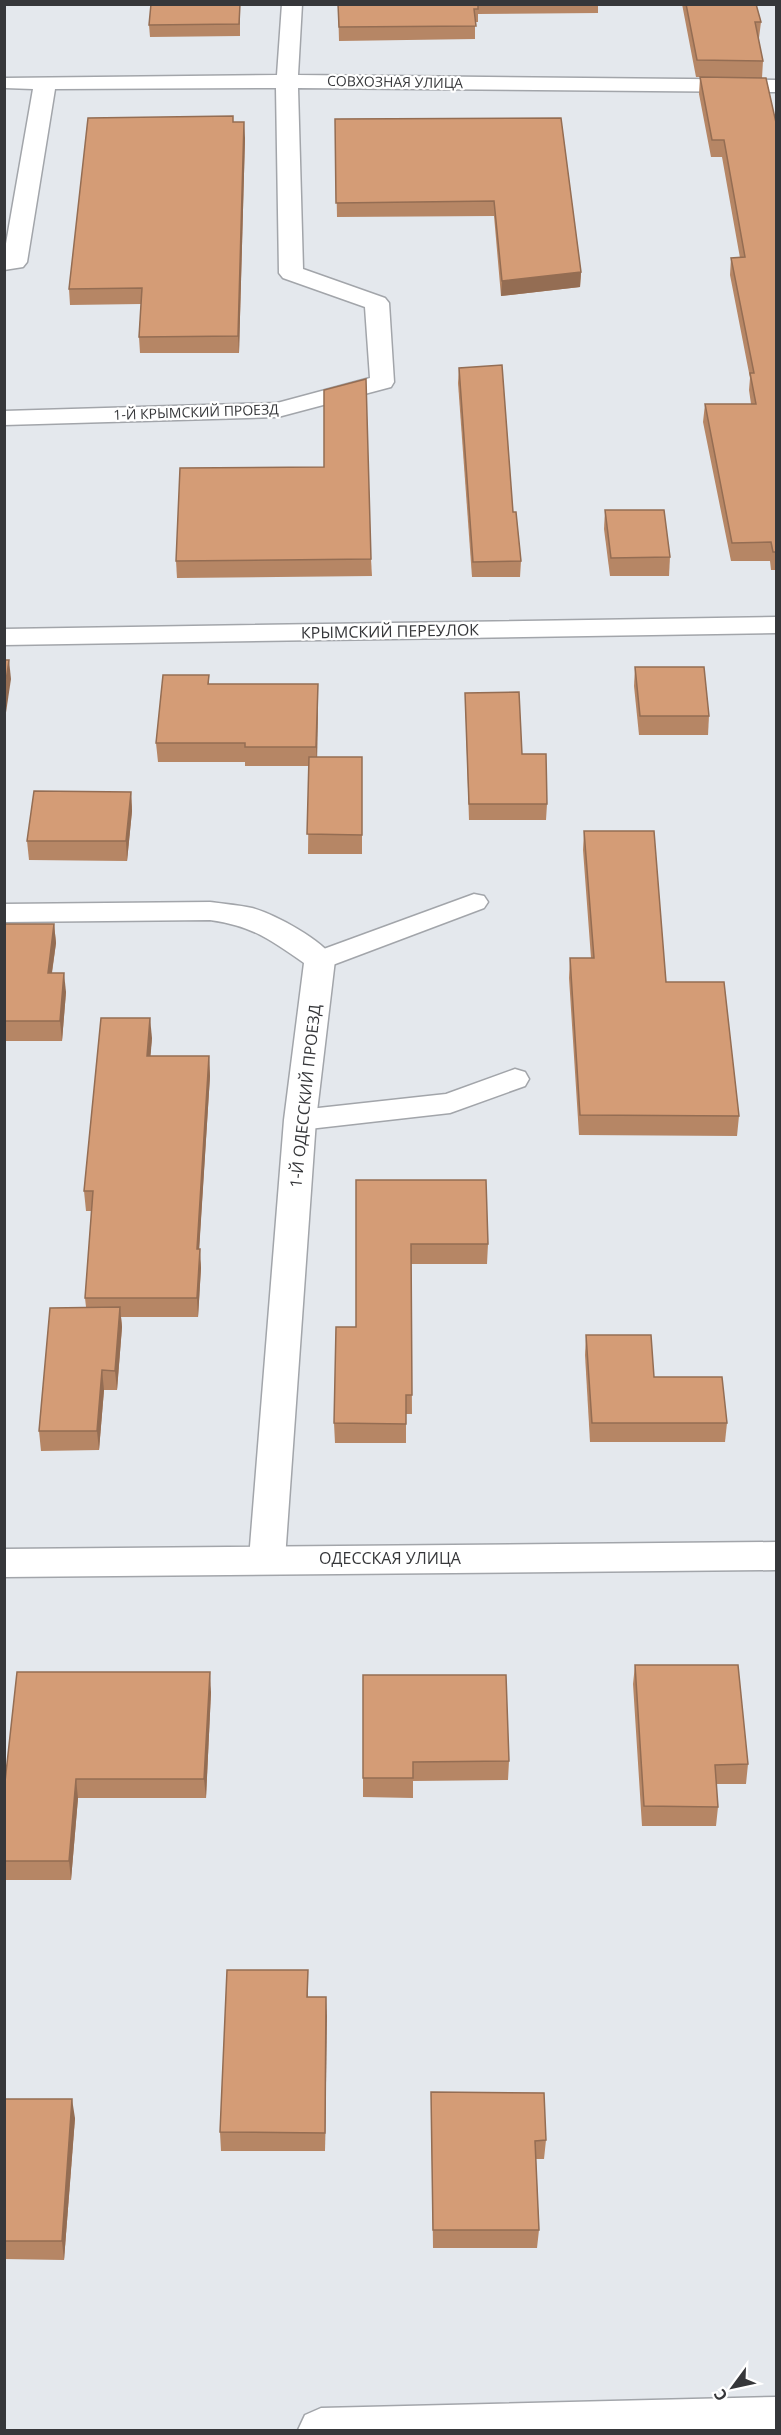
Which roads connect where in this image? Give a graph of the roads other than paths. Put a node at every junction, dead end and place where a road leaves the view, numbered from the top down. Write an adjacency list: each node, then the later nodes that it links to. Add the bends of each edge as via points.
1 (292, 4): 2 (street)
2 (287, 81): 4 (street, СОВХОЗНАЯ УЛИЦА); 5 (street, СОВХОЗНАЯ УЛИЦА); 7 (street, 1-Й КРЫМСКИЙ ПРОЕЗД, via 291,273 377,303 382,382 278,410)
3 (13, 83): 4 (street, СОВХОЗНАЯ УЛИЦА)
4 (45, 83): 6 (street, via 15,262)
5 (777, 86)
6 (4, 263)
7 (4, 418)
8 (777, 625): 9 (street, КРЫМСКИЙ ПЕРЕУЛОК)
9 (4, 637)
10 (474, 902): 12 (lane)
11 (4, 913): 12 (street, via 210,911 245,916 284,934)
12 (320, 960): 14 (street, 1-Й ОДЕССКИЙ ПРОЕЗД)
13 (515, 1079): 14 (lane, via 450,1103)
14 (300, 1120): 16 (street, 1-Й ОДЕССКИЙ ПРОЕЗД)
15 (777, 1556): 16 (street, ОДЕССКАЯ УЛИЦА)
16 (267, 1559): 17 (street, ОДЕССКАЯ УЛИЦА)
17 (4, 1563)
18 (777, 2419): 19 (street)
19 (321, 2430)

